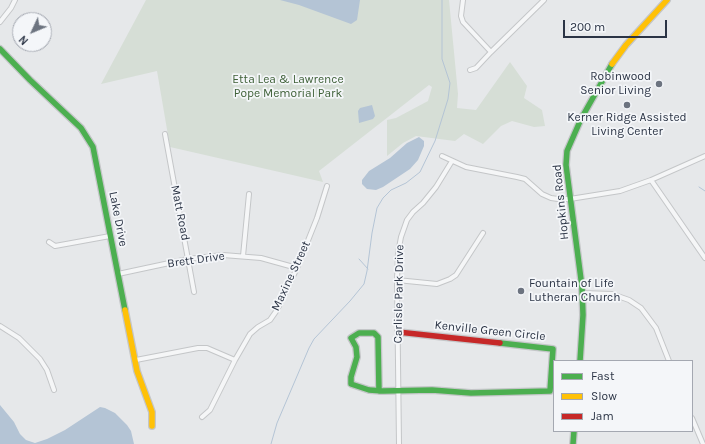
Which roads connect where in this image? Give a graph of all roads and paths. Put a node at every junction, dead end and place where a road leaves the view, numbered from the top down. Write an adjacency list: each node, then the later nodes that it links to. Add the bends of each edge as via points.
1 (15, 0): 5 (street)
2 (463, 0): 7 (street, via 463,22)
3 (544, 0): 7 (street)
4 (667, 0): 16 (street, Hopkins Road, via 626,44 614,61 575,132 567,158)
5 (0, 22)
6 (0, 49): 18 (street, Lake Drive, via 89,138 93,147)
7 (491, 52): 8 (street, via 476,68)
8 (470, 70)
9 (165, 134): 22 (street, Matt Road)
10 (442, 156): 12 (street)
11 (705, 156): 13 (street)
12 (452, 161): 16 (street, via 466,167 525,179 550,198); 25 (street, Carlisle Park Drive, via 436,187 413,212 404,228 398,253)
13 (651, 180): 16 (street, via 620,191); 21 (street)
14 (327, 186): 23 (street, Maxine Street, via 320,212)
15 (249, 194): 20 (street)
16 (570, 199): 27 (street, Hopkins Road)
17 (483, 233): 25 (street, via 456,275 450,279 437,284)
18 (110, 236): 19 (street, via 56,246); 24 (street, Lake Drive)
19 (49, 242)
20 (243, 256): 22 (street, Brett Drive); 23 (street, Brett Drive)
21 (705, 258)
22 (188, 259): 24 (street, Brett Drive); 26 (street, Matt Road)
23 (297, 268): 31 (street, Maxine Street, via 277,310 270,320 250,334)
24 (118, 274): 30 (street, Lake Drive)
25 (397, 280): 29 (street, Carlisle Park Drive)
26 (194, 292)
27 (582, 293): 32 (street, Hopkins Road); 33 (street, via 612,294 641,308 656,328)
28 (0, 326): 35 (street, via 19,338 40,359)
29 (398, 332): 34 (street, Kenville Green Circle, via 553,349); 37 (street, Carlisle Park Drive)
30 (136, 360): 31 (street, via 207,348); 40 (street, Lake Drive, via 137,371 152,412)
31 (235, 360): 38 (street, Maxine Street, via 210,410)
32 (580, 360)
33 (669, 360)
34 (553, 371): 37 (street, Kenville Green Circle, via 549,392)
35 (54, 390)
36 (379, 391): 36 (street, via 378,337 374,333 359,333 351,338 356,347 357,358 351,384); 37 (street)
37 (399, 391): 42 (street, Carlisle Park Drive)
38 (202, 417)
39 (693, 420): 44 (street)
40 (152, 426)
41 (574, 432): 43 (street)
42 (399, 444)
43 (573, 444)
44 (703, 444)

